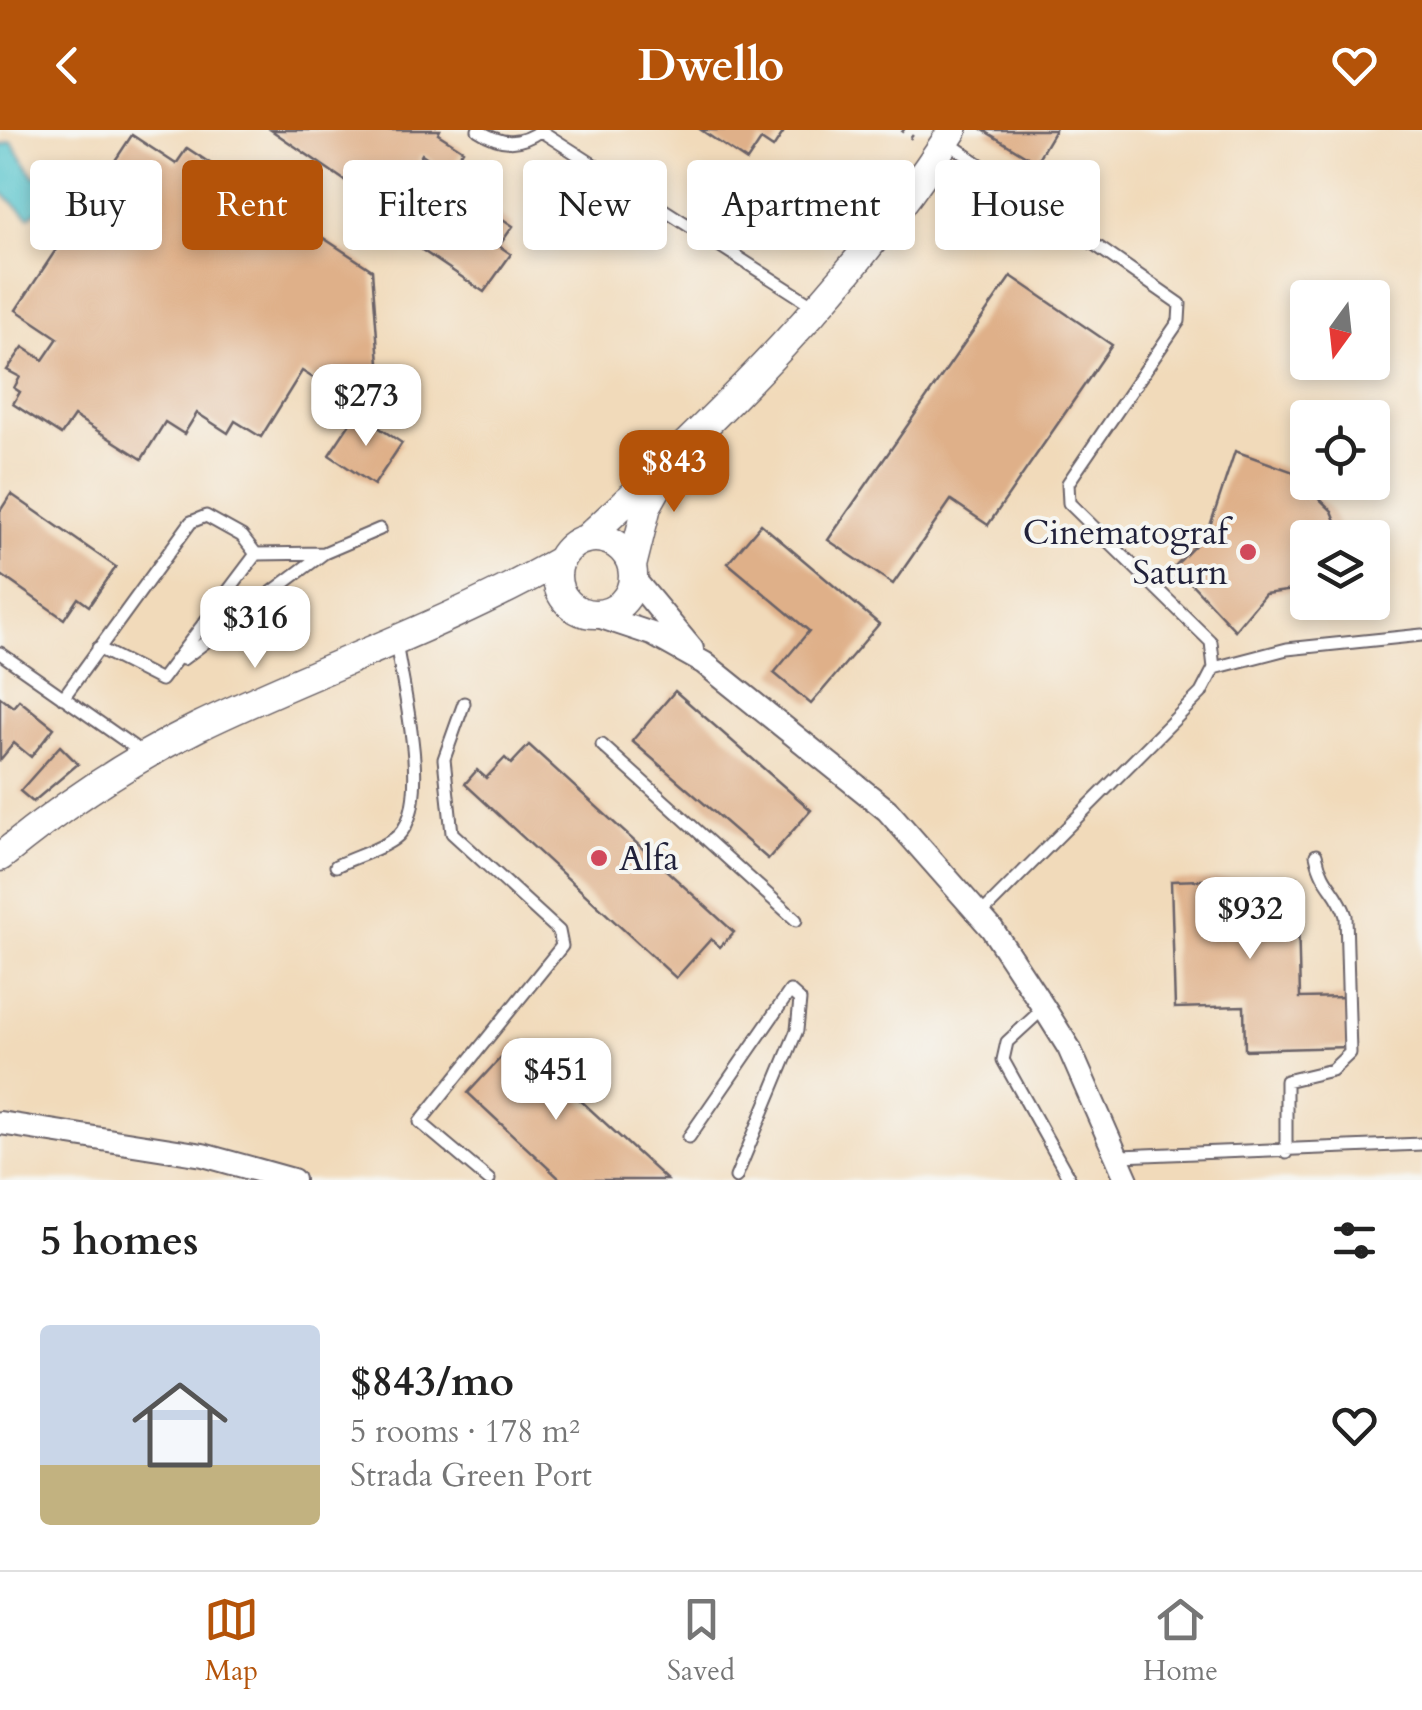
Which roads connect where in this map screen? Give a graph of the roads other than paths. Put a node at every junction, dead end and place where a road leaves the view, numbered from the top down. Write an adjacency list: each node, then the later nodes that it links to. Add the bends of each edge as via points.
1 (478, 130): 2 (lane, via 506,143)
2 (541, 131): 4 (lane)
3 (950, 135): 4 (street); 19 (lane, via 1180,304 1179,321 1068,483 1069,503 1211,642)
4 (816, 308): 5 (street)
5 (683, 448): 7 (street); 11 (street, via 651,497)
6 (380, 530): 8 (lane)
7 (586, 539): 10 (street); 11 (street, via 620,546)
8 (324, 553): 9 (lane); 17 (lane)
9 (256, 554): 15 (lane, via 242,536 206,516 191,522); 17 (lane)
10 (560, 561): 12 (street, via 562,596); 14 (street)
11 (633, 572): 12 (street, via 624,600); 18 (street)
12 (592, 614): 18 (street, via 652,634)
13 (1422, 635): 19 (lane, via 1287,649)
14 (396, 642): 23 (street); 26 (lane, via 416,783 412,818 396,838)
15 (98, 648): 17 (lane, via 161,680); 20 (lane)
16 (0, 653): 20 (lane)
17 (178, 662)
18 (704, 662): 27 (street, via 888,810)
19 (1214, 668): 27 (lane, via 1201,693)
20 (63, 698): 23 (lane)
21 (464, 703): 37 (lane, via 444,759 452,833 560,930 562,946 420,1122)
22 (602, 746): 28 (lane)
23 (146, 755): 25 (street)
24 (1316, 855): 33 (lane, via 1322,880 1346,916 1350,1054 1332,1070 1286,1081)
25 (0, 857)
26 (336, 866)
27 (980, 915): 29 (street)
28 (796, 920)
29 (1044, 1008): 34 (street); 38 (lane, via 1007,1042 1003,1060)
30 (0, 1123): 36 (street, via 203,1155)
31 (689, 1137): 35 (lane, via 790,991 800,1000 797,1030)
32 (1422, 1144): 33 (lane)
33 (1286, 1152): 34 (lane)
34 (1120, 1156): 39 (street)
35 (736, 1177)
36 (292, 1180)
37 (489, 1180)
38 (1070, 1180)
39 (1127, 1180)

